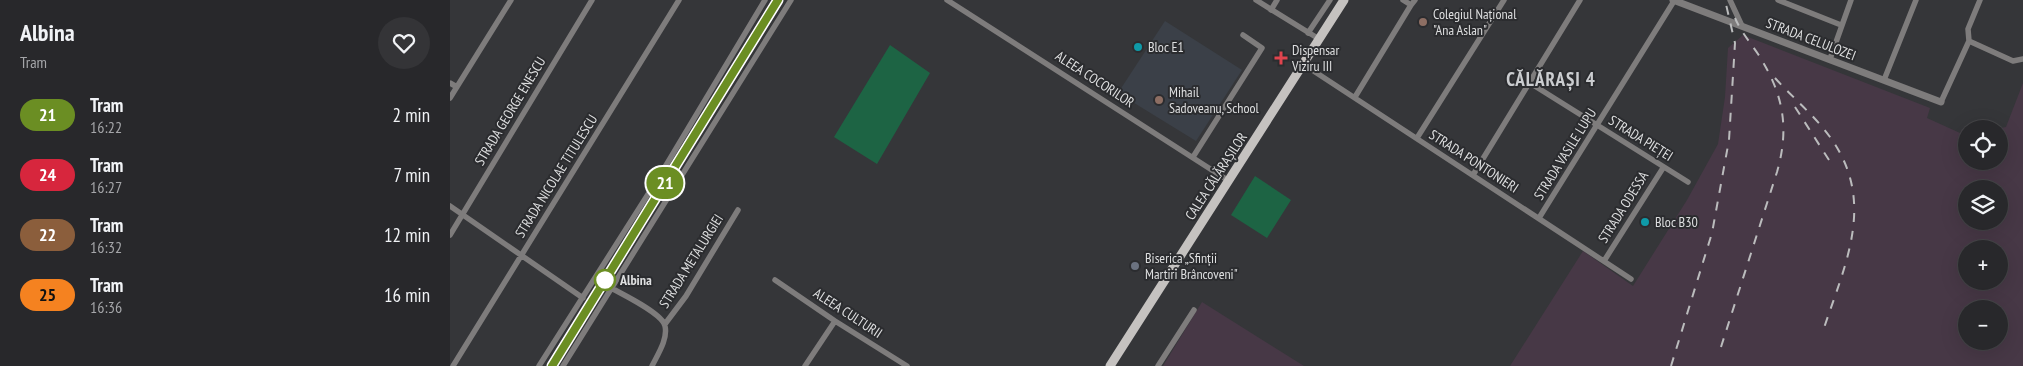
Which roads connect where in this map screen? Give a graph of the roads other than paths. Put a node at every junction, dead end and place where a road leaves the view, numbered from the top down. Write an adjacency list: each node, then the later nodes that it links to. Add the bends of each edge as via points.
1 (510, 0): 35 (street)
2 (592, 0): 48 (street, STRADA GEORGE ENESCU)
3 (679, 0): 51 (street, STRADA NICOLAE TITULESCU)
4 (765, 0): 56 (street, via 660,177)
5 (791, 0): 55 (street)
6 (947, 0): 41 (street, ALEEA COCORILOR)
7 (1256, 0): 20 (street)
8 (1277, 0): 22 (street)
9 (1330, 0): 25 (street)
10 (1344, 0): 27 (main road, CALEA CĂLĂRAȘILOR)
11 (1403, 0): 21 (street)
12 (1504, 0): 40 (street)
13 (1580, 0): 34 (street)
14 (1674, 0): 24 (street, STRADA CELULOZEI); 39 (street, STRADA VASILE LUPU)
15 (1730, 0): 24 (street)
16 (1778, 0): 23 (street)
17 (1851, 0): 23 (street)
18 (1916, 0): 32 (street)
19 (1980, 0): 28 (street, via 1968,29)
20 (1265, 3): 22 (street)
21 (1413, 3): 36 (street)
22 (1271, 10): 25 (street)
23 (1841, 25): 29 (street)
24 (1742, 26): 29 (street, STRADA CELULOZEI)
25 (1308, 33): 27 (street)
26 (1243, 35): 41 (street, via 1262,48)
27 (1319, 39): 31 (main road, CALEA CĂLĂRAȘILOR)
28 (1968, 42): 30 (street, via 2013,62); 38 (street)
29 (1830, 59): 32 (street, STRADA CELULOZEI)
30 (2023, 59)
31 (1303, 64): 36 (street, STRADA PONTONIERI); 44 (main road, CALEA CĂLĂRAȘILOR)
32 (1884, 80): 38 (street, STRADA CELULOZEI)
33 (450, 83): 35 (street)
34 (1530, 83): 39 (street, STRADA PIEȚEI); 43 (street)
35 (457, 87): 37 (street)
36 (1355, 97): 40 (street, STRADA PONTONIERI)
37 (450, 98)
38 (1941, 102)
39 (1598, 126): 42 (street, STRADA PIEȚEI); 49 (street, STRADA VASILE LUPU)
40 (1416, 138): 43 (street, STRADA PONTONIERI)
41 (1193, 157): 44 (street, ALEEA COCORILOR)
42 (1663, 168): 45 (street, STRADA PIEȚEI); 52 (street, STRADA ODESSA)
43 (1473, 175): 49 (street, STRADA PONTONIERI)
44 (1229, 181): 66 (main road, CALEA CĂLĂRAȘILOR)
45 (1688, 182)
46 (450, 206): 48 (street)
47 (738, 210): 59 (street, STRADA METALURGIEI, via 686,296)
48 (462, 214): 50 (street, STRADA GEORGE ENESCU); 51 (street)
49 (1539, 218): 52 (street, STRADA PONTONIERI)
50 (450, 235)
51 (521, 256): 56 (street); 60 (street, STRADA NICOLAE TITULESCU)
52 (1604, 261): 53 (street, STRADA PONTONIERI)
53 (1631, 279)
54 (775, 280): 58 (street, ALEEA CULTURII)
55 (612, 288): 59 (street, via 658,316); 62 (street)
56 (582, 298): 61 (street)
57 (1194, 310): 67 (street)
58 (835, 320): 64 (street); 65 (street, ALEEA CULTURII)
59 (665, 324): 63 (street, via 665,336)
60 (453, 366)
61 (539, 366)
62 (563, 366)
63 (652, 366)
64 (805, 366)
65 (907, 366)
66 (1110, 366)
67 (1158, 366)

